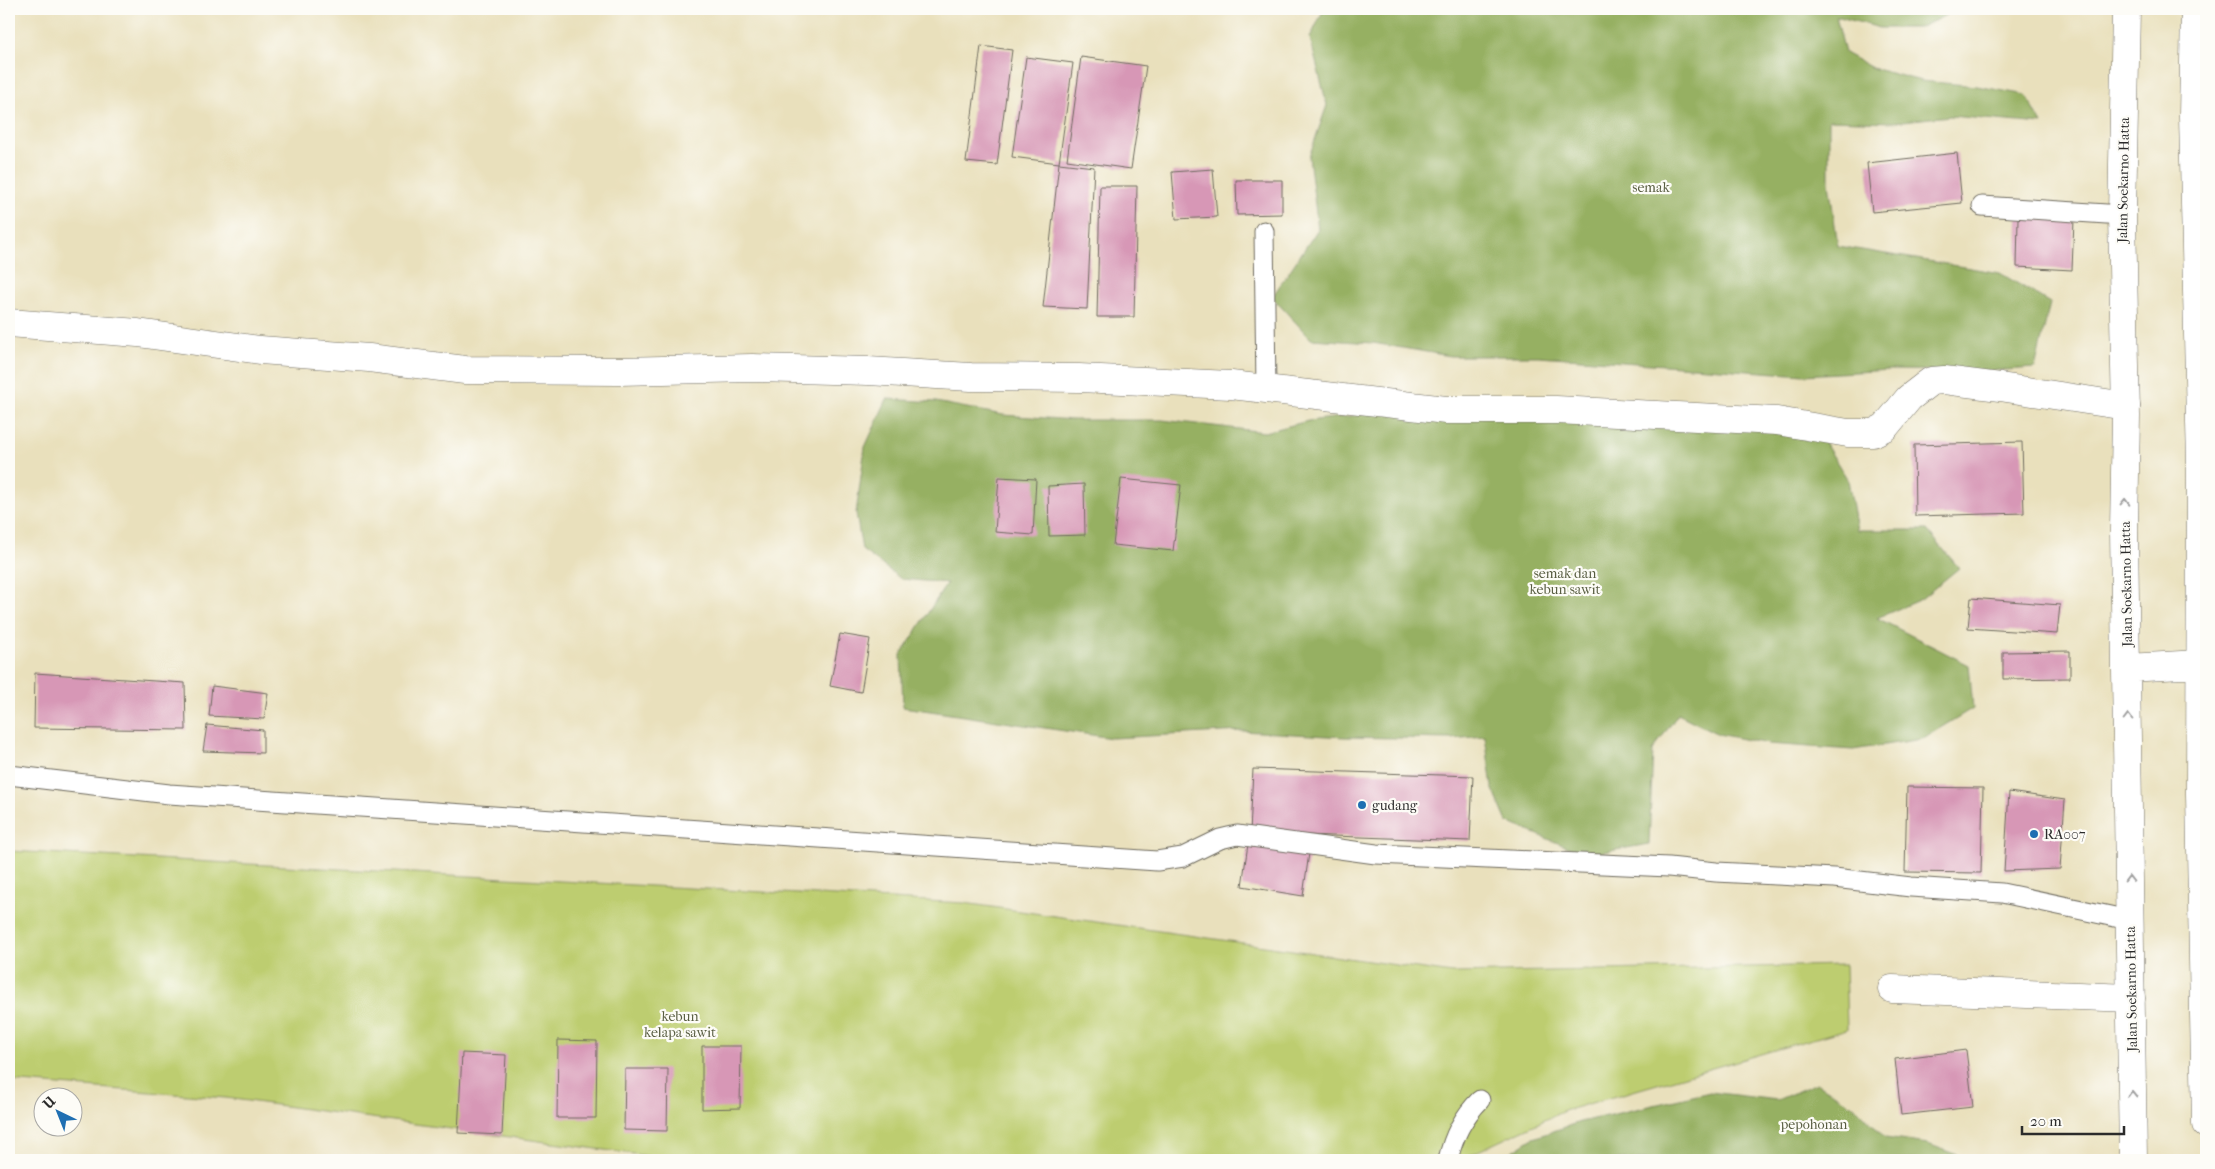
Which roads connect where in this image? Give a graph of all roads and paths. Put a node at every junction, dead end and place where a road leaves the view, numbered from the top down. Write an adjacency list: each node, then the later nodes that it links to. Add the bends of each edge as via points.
1 (2126, 9): 5 (main road, Jalan Soekarno Hatta)
2 (2195, 9): 3 (main road)
3 (2200, 116): 10 (main road)
4 (1982, 206): 5 (lane)
5 (2122, 215): 9 (main road, Jalan Soekarno Hatta)
6 (1264, 231): 8 (lane)
7 (9, 323): 8 (main road, via 138,333 260,350 369,358 465,370 868,370 970,377 1117,379)
8 (1266, 389): 9 (main road, via 1446,410 1556,410 1743,419 1848,433 1873,432 1885,427 1908,398 1931,381 2000,387)
9 (2126, 406): 11 (main road, Jalan Soekarno Hatta, one-way to 9)
10 (2204, 465): 12 (main road)
11 (2127, 668): 12 (main road); 15 (main road, Jalan Soekarno Hatta, one-way to 11)
12 (2202, 675): 14 (main road)
13 (9, 775): 15 (lane, via 170,794 1157,861 1183,857 1220,839 1237,836 1376,854 1669,867 1969,890)
14 (2203, 792): 18 (main road)
15 (2129, 920): 17 (main road, Jalan Soekarno Hatta)
16 (1892, 989): 17 (main road)
17 (2131, 998): 22 (main road, Jalan Soekarno Hatta, one-way to 17)
18 (2206, 1085): 20 (main road)
19 (1480, 1100): 21 (lane, via 1465,1118)
20 (2206, 1124)
21 (1448, 1160)
22 (2134, 1160)

